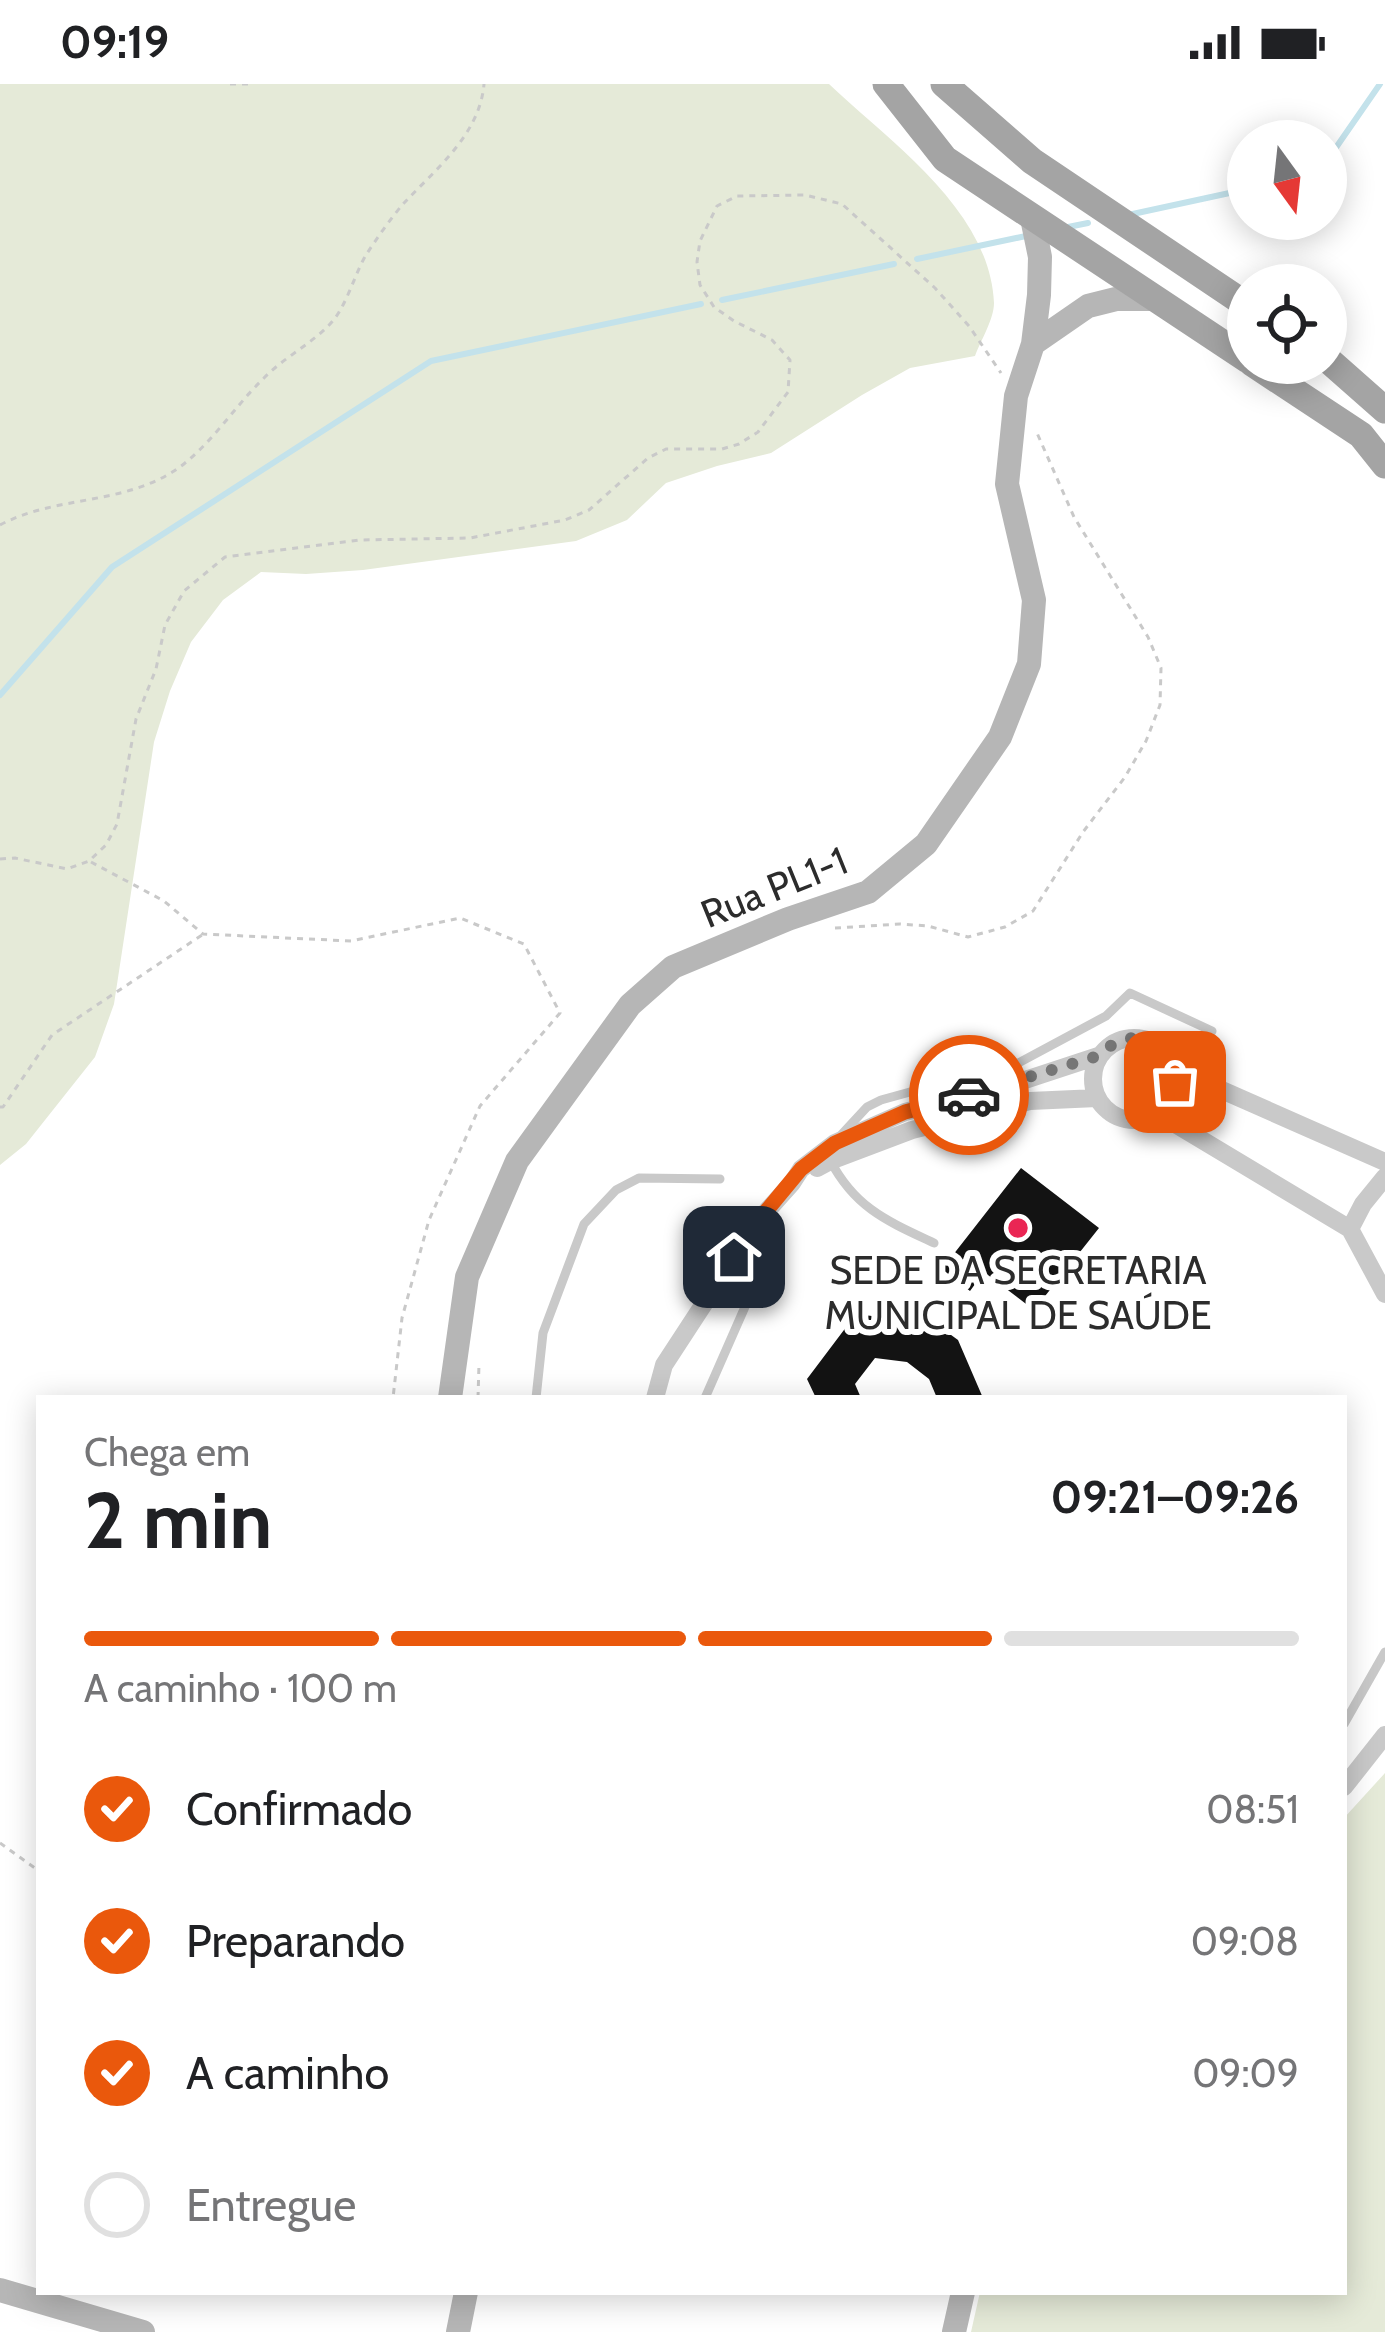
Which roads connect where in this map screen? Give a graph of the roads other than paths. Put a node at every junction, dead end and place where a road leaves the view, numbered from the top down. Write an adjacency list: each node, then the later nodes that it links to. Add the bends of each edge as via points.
1 (886, 84): 3 (main road, via 945,160)
2 (944, 84): 4 (main road, via 1032,161)
3 (1032, 218): 5 (main road); 6 (street, Rua PL1-1, via 1040,257)
4 (1227, 292)
5 (1156, 299): 6 (street, via 1088,307); 7 (main road)
6 (1033, 344): 26 (street, Rua PL1-1, via 1016,396 1007,484 1034,600 1029,664 1000,737 926,844 868,892 673,967 630,1006 517,1160 467,1277)
7 (1227, 347)
8 (1347, 377): 10 (main road)
9 (1284, 384): 11 (main road, via 1361,434)
10 (1385, 410)
11 (1385, 465)
12 (1098, 1056): 13 (street, via 1137,1037 1163,1049); 14 (street); 15 (street)
13 (1173, 1065): 14 (lane, via 1212,1030 1130,993); 17 (street, via 1172,1094); 19 (street)
14 (1014, 1075): 16 (lane); 18 (street, via 905,1112)
15 (1096, 1098): 16 (street); 17 (street, via 1116,1117)
16 (1030, 1101): 18 (street)
17 (1156, 1113): 23 (street)
18 (832, 1152): 22 (street, via 801,1169); 24 (lane, via 844,1183 878,1217)
19 (1385, 1162)
20 (1385, 1177): 23 (street)
21 (720, 1179): 27 (lane, via 639,1178 584,1224 543,1334)
22 (758, 1221): 28 (street, via 664,1365); 29 (lane, via 766,1259)
23 (1350, 1229): 25 (street)
24 (934, 1243)
25 (1385, 1294)
26 (450, 1395)
27 (536, 1395)
28 (656, 1395)
29 (706, 1395)
30 (1385, 1652): 31 (lane)
31 (1347, 1719)
32 (1385, 1735): 33 (street)
33 (1347, 1783)
34 (0, 2290): 37 (street)
35 (465, 2295): 38 (street)
36 (961, 2295): 39 (street)
37 (143, 2332)
38 (458, 2332)
39 (954, 2332)

